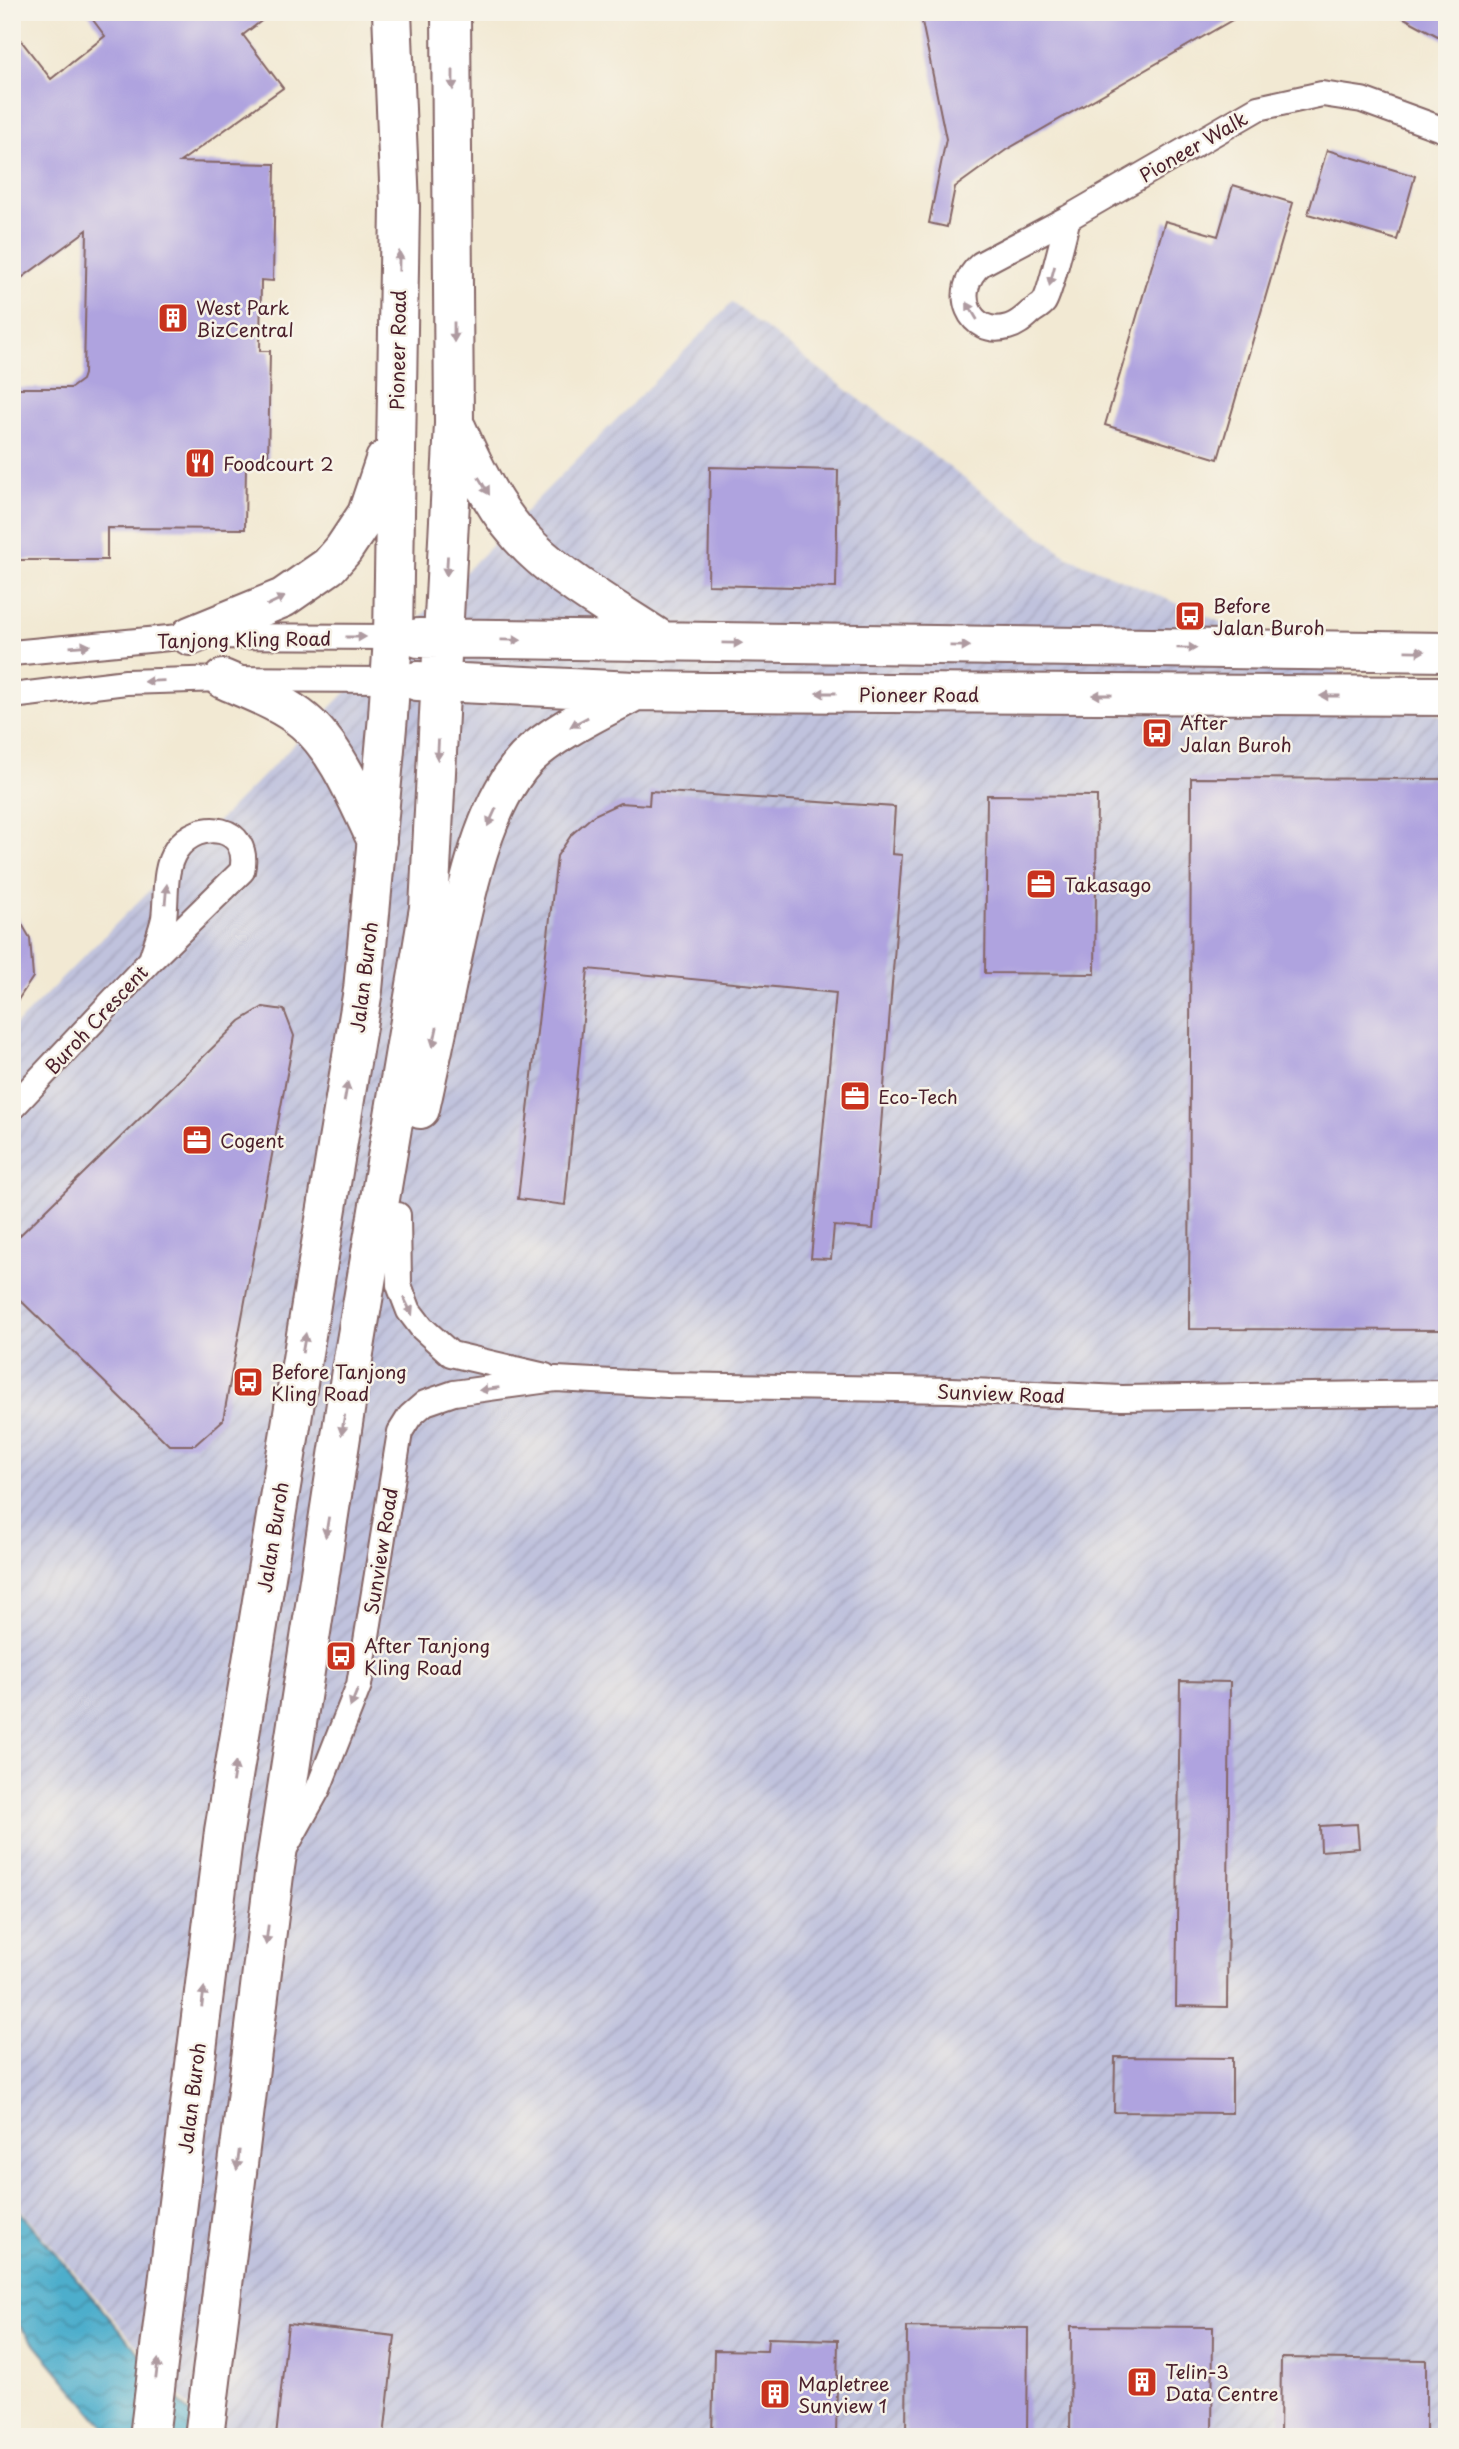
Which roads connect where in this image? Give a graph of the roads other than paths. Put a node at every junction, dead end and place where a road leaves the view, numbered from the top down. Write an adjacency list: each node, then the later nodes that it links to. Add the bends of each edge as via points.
1 (392, 12): 6 (main road, Pioneer Road, one-way to 1, via 400,206)
2 (452, 12): 5 (main road, one-way to 5)
3 (1447, 131): 4 (street, Pioneer Walk, via 1362,100 1322,94 1258,108)
4 (1068, 218): 4 (street, Pioneer Walk, one-way to 4, via 1045,302 1008,327 977,320 965,302 973,271)
5 (454, 424): 9 (main road, one-way to 9); 10 (main road, one-way to 10, via 485,487 531,548)
6 (396, 428): 7 (main road, one-way to 6, via 283,598 329,566 366,514); 8 (main road, Pioneer Road)
7 (190, 636): 8 (street, Tanjong Kling Road, one-way to 8); 12 (street, Tanjong Kling Road, one-way to 7)
8 (393, 637): 9 (main road); 14 (main road, Jalan Buroh)
9 (443, 639): 10 (main road, one-way to 10); 15 (main road)
10 (664, 642): 11 (main road, one-way to 11)
11 (1447, 652)
12 (12, 653)
13 (223, 679): 14 (street, Tanjong Kling Road); 17 (street, Tanjong Kling Road, one-way to 17, via 126,682); 19 (main road, via 305,722 342,771)
14 (391, 680): 15 (main road, Pioneer Road); 19 (main road, Jalan Buroh)
15 (442, 681): 16 (main road, Pioneer Road); 23 (main road, one-way to 23, via 429,908)
16 (635, 691): 18 (main road, Pioneer Road, one-way to 16); 22 (main road, one-way to 22, via 565,730 526,759 489,821 460,924)
17 (12, 696)
18 (1447, 696)
19 (377, 841): 27 (main road, Jalan Buroh, one-way to 19, via 224,1831 363,990)
20 (151, 960): 20 (street, Buroh Crescent, one-way to 20, via 164,920 170,862 177,848 201,831 216,829 232,835 240,846 242,870); 21 (street, Buroh Crescent)
21 (12, 1108)
22 (398, 1215): 23 (main road); 24 (street, Sunview Road, one-way to 24, via 399,1286 422,1328 451,1354)
23 (351, 1371): 26 (main road, one-way to 26)
24 (556, 1379): 25 (street, Sunview Road, via 1122,1398); 26 (street, Sunview Road, one-way to 26, via 454,1393 425,1403 400,1432 359,1685 318,1788)
25 (1447, 1393)
26 (275, 1867): 28 (main road, one-way to 28)
27 (149, 2437)
28 (204, 2437)

